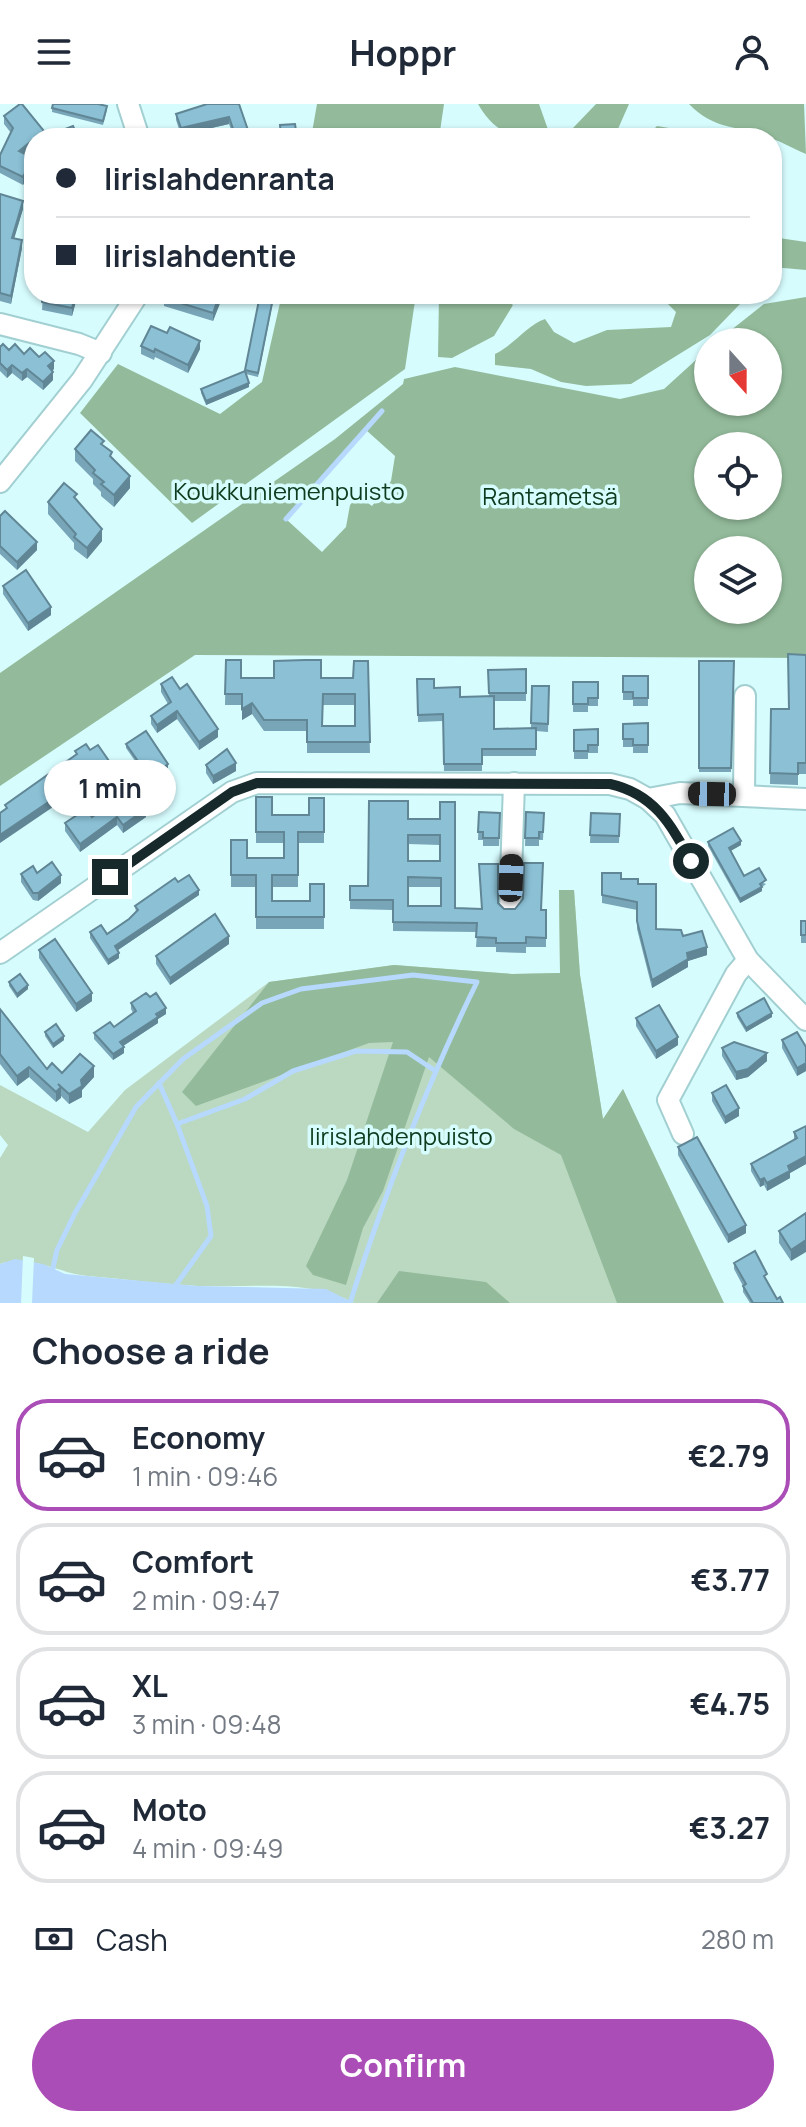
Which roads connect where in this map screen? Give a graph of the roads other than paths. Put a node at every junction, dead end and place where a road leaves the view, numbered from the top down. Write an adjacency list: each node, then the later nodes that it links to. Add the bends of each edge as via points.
1 (128, 104): 2 (street)
2 (136, 128)
3 (132, 304): 5 (street)
4 (0, 324): 5 (street)
5 (101, 353): 6 (street)
6 (0, 482)
7 (745, 696): 9 (street)
8 (514, 783): 10 (street, via 610,784); 12 (street); 13 (street, via 245,785)
9 (744, 794): 10 (street, via 680,793); 11 (street)
10 (648, 799): 14 (street, via 665,815)
11 (806, 799)
12 (510, 907)
13 (0, 953)
14 (748, 960): 15 (street); 16 (street, via 668,1100)
15 (806, 1020)
16 (683, 1134)

